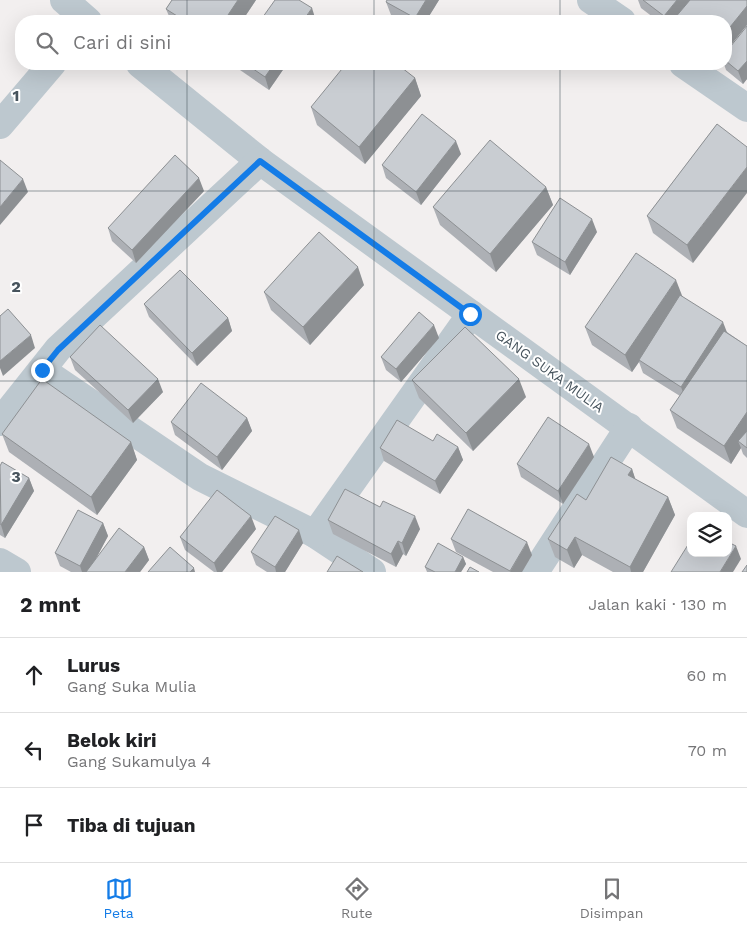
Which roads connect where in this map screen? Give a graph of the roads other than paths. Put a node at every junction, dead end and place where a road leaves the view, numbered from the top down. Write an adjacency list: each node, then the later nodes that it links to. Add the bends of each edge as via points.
1 (64, 0): 3 (street)
2 (591, 0): 4 (street)
3 (81, 15)
4 (613, 15)
5 (47, 70): 9 (street)
6 (147, 70): 10 (street, GANG SUKA MULIA)
7 (693, 70): 8 (street)
8 (747, 108)
9 (0, 126)
10 (260, 161): 11 (street, GANG SUKA MULIA); 12 (street, via 58,350)
11 (470, 314): 14 (street, GANG SUKA MULIA); 16 (street)
12 (42, 370): 13 (street); 16 (street, via 200,477)
13 (0, 422)
14 (629, 427): 15 (street, GANG SUKA MULIA); 20 (street)
15 (747, 514)
16 (315, 534): 19 (street)
17 (0, 562): 18 (street)
18 (17, 572)
19 (372, 572)
20 (534, 572)

